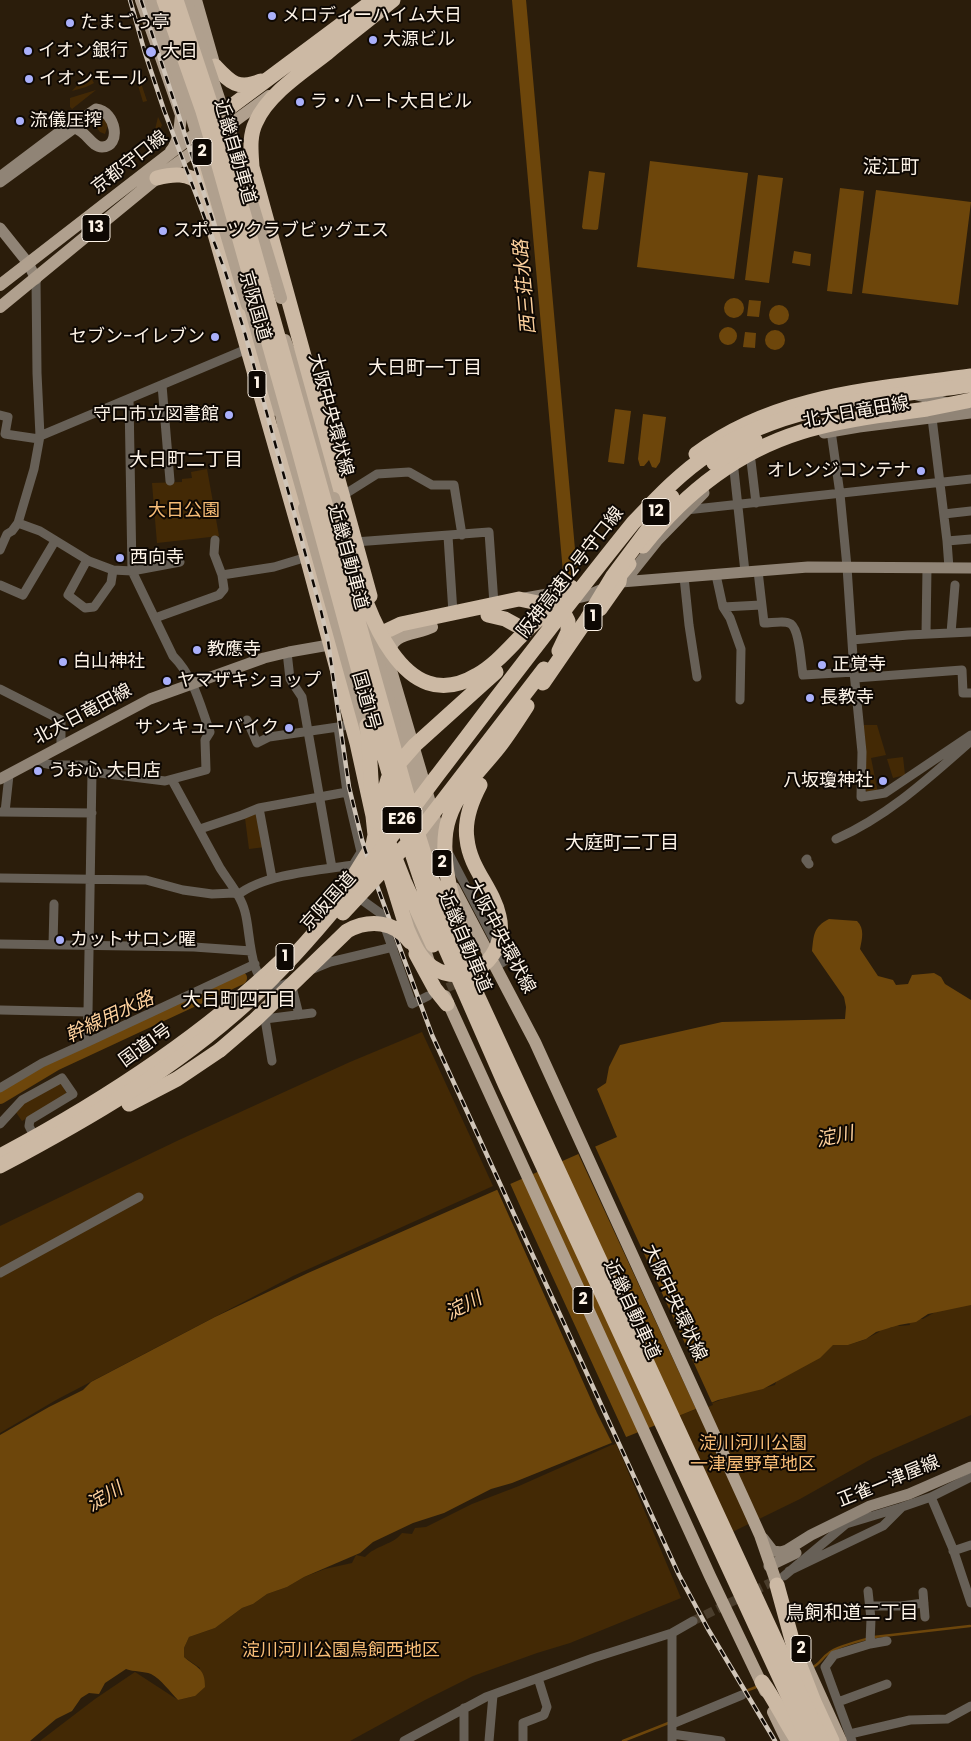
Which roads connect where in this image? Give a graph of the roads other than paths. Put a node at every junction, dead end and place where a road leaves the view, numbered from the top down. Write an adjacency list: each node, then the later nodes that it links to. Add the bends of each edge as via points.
1 (141, 0): 14 (main road)
2 (153, 0): 36 (main road, 2, bridge, via 191,114 247,306)
3 (159, 0): 15 (main road, via 201,124)
4 (164, 0): 110 (highway, 近畿自動車道 / E26, bridge, via 203,111)
5 (170, 0): 15 (main road)
6 (176, 0): 41 (highway, 近畿自動車道 / E26, bridge, via 225,148)
7 (186, 0): 26 (main road, 2, bridge)
8 (196, 0): 11 (main road)
9 (374, 0): 13 (highway)
10 (393, 0): 12 (highway, 京阪国道)
11 (216, 66): 13 (highway, via 239,85 253,84); 15 (main road, via 220,97)
12 (301, 72): 15 (main road, 京都守口線 / 13); 16 (highway, 京阪国道, via 268,104 257,120 251,138)
13 (276, 73): 15 (highway)
14 (181, 115): 15 (main road, via 185,126); 17 (main road, via 174,148)
15 (211, 131): 16 (highway, via 240,142); 17 (main road, 京都守口線 / 13); 20 (highway, 京阪国道 / 1); 33 (main road, via 231,150 283,335); 44 (main road, via 211,156 274,377)
16 (252, 167): 26 (highway, 京阪国道)
17 (154, 174): 20 (highway, via 180,175 196,180); 22 (main road, 京都守口線 / 13); 23 (main road, 京都守口線 / 13)
18 (0, 177): 19 (main road, via 96,109 102,109 114,126 112,141 102,147 74,128)
19 (0, 182)
20 (201, 186): 27 (highway, 京阪国道 / 1)
21 (0, 228): 22 (main road)
22 (28, 263): 23 (main road); 24 (main road, 京都守口線 / 13)
23 (36, 279): 25 (main road, 京都守口線 / 13); 43 (street)
24 (0, 285)
25 (0, 307)
26 (294, 330): 29 (highway, 京阪国道); 29 (main road, 大阪中央環状線)
27 (247, 349): 31 (street); 36 (highway, 京阪国道 / 1)
28 (971, 376): 74 (highway, via 828,397 754,421 685,463 620,529)
29 (307, 381): 33 (main road, 大阪中央環状線 / 2); 54 (highway, 京阪国道)
30 (971, 384): 45 (highway, 阪神高速12号守口線, bridge, via 811,410 773,422)
31 (162, 385): 34 (street); 49 (street)
32 (971, 395): 53 (highway, 阪神高速12号守口線 / 12, bridge, via 851,411 795,424 727,455)
33 (307, 396): 54 (main road, 大阪中央環状線 / 2)
34 (129, 399): 43 (street); 79 (street)
35 (971, 400): 85 (highway, bridge, via 833,424 757,449 732,463 688,497 650,538 620,575)
36 (269, 405): 44 (main road); 51 (highway, 京阪国道 / 1)
37 (971, 405): 74 (main road, 北大日竜田線, via 947,403 908,393 875,392 808,405 771,417 738,432 680,471 654,494)
38 (971, 413): 40 (main road, 北大日竜田線)
39 (0, 416): 43 (street, via 8,417 5,434)
40 (932, 418): 42 (main road, 北大日竜田線); 50 (street)
41 (305, 429): 90 (highway, bridge, via 377,628 393,656 416,677 431,683 451,685 477,675); 173 (highway, 近畿自動車道 / E26, bridge, via 432,881 459,955)
42 (831, 431): 46 (main road, 北大日竜田線, via 802,439); 52 (street)
43 (40, 437): 60 (street)
44 (285, 450): 51 (main road)
45 (708, 455): 90 (highway, bridge, via 678,472 652,495 608,540); 129 (highway, 阪神高速12号守口線, bridge, via 633,523)
46 (751, 461): 47 (main road, 北大日竜田線); 55 (street)
47 (734, 470): 56 (street); 57 (main road, 北大日竜田線)
48 (971, 479): 50 (street)
49 (170, 481)
50 (940, 483): 52 (street); 59 (street)
51 (294, 491): 70 (highway, 京阪国道 / 1); 148 (main road, bridge, via 304,508)
52 (840, 494): 55 (street); 73 (street)
53 (672, 496): 124 (highway, bridge, via 613,576); 129 (highway, 阪神高速12号守口線 / 12, bridge, via 628,544)
54 (338, 497): 62 (street, via 377,474 409,472 432,485 454,485); 67 (highway, 京阪国道); 147 (main road, 大阪中央環状線 / 2, bridge, via 395,724 432,842)
55 (756, 503): 56 (street)
56 (738, 505): 57 (street); 81 (street)
57 (686, 510): 85 (main road, 北大日竜田線, via 629,576)
58 (971, 511): 59 (street)
59 (944, 514): 68 (street)
60 (18, 523): 61 (street, via 12,531); 66 (street)
61 (3, 534): 69 (street)
62 (462, 534): 63 (street); 95 (street, via 489,532)
63 (448, 536): 67 (street); 96 (street)
64 (971, 538): 68 (street)
65 (215, 540): 82 (street, via 215,558)
66 (55, 541): 71 (street); 86 (street, via 23,595)
67 (355, 542): 89 (highway, 京阪国道)
68 (947, 542): 76 (street)
69 (0, 550)
70 (307, 557): 82 (street, via 274,567); 106 (highway, 京阪国道 / 1)
71 (87, 560): 78 (street); 78 (street, via 68,595 85,608 94,607 111,582)
72 (180, 562): 79 (street)
73 (847, 567): 75 (main road); 80 (main road); 105 (street)
74 (594, 568): 88 (main road, 北大日竜田線)
75 (927, 568): 76 (main road); 103 (street)
76 (949, 568): 77 (main road)
77 (971, 568)
78 (113, 570): 79 (street)
79 (132, 571): 97 (street)
80 (758, 571): 81 (main road); 93 (street)
81 (744, 572): 83 (main road)
82 (222, 575): 97 (street, via 224,589 220,595)
83 (716, 575): 84 (main road); 94 (street)
84 (684, 577): 85 (main road); 111 (street)
85 (619, 582): 88 (main road); 107 (highway, 1, via 599,609)
86 (0, 585)
87 (955, 585): 101 (street)
88 (582, 592): 91 (main road); 92 (main road)
89 (371, 598): 98 (highway, via 384,620); 102 (highway, 京阪国道)
90 (562, 598): 168 (highway, bridge, via 524,645 400,762 388,779 382,803 384,827 428,935)
91 (519, 599): 92 (highway, 京阪国道 / 1); 95 (highway, 京阪国道 / 1)
92 (543, 604): 95 (highway, 京阪国道 / 1); 107 (highway, 京阪国道 / 1, via 558,610 568,621 568,632)
93 (761, 605): 94 (street); 109 (street, via 764,623 785,622 794,628 803,675)
94 (723, 607): 116 (street, via 741,650)
95 (491, 610): 96 (highway, 京阪国道 / 1); 99 (highway, 京阪国道 / 1); 146 (highway, 1, bridge, via 516,625 522,634 519,653 429,772)
96 (453, 613): 98 (highway, 京阪国道 / 1)
97 (156, 618): 113 (street, via 173,656 184,667)
98 (401, 624): 102 (highway, 京阪国道 / 1)
99 (432, 626): 102 (highway, 京阪国道 / 1); 112 (main road, via 392,643)
100 (971, 632): 101 (street)
101 (951, 633): 103 (street)
102 (380, 634): 104 (highway, 京阪国道 / 1); 112 (main road)
103 (926, 634): 105 (street)
104 (356, 639): 106 (highway, 京阪国道 / 1); 149 (main road, via 423,868 425,896)
105 (852, 640): 109 (street)
106 (329, 645): 108 (main road, 北大日竜田線); 118 (highway, 国道1号 / 1)
107 (561, 647): 146 (highway, 京阪国道 / 1, bridge, via 421,829)
108 (287, 652): 113 (main road, 北大日竜田線); 119 (street, via 290,679 302,697)
109 (855, 675): 115 (street, via 962,670 963,693); 120 (street, via 862,752 861,797 885,793)
110 (360, 676): 124 (highway, bridge, via 377,831 412,940 422,958 445,973 465,974 482,966 492,956 500,938 499,915 470,856 466,829 470,805); 168 (highway, 近畿自動車道 / E26, bridge, via 429,910)
111 (697, 677)
112 (393, 680): 137 (main road)
113 (192, 684): 123 (main road, 北大日竜田線, via 136,706); 128 (street, via 210,732 205,740 206,770)
114 (0, 689): 123 (street, via 61,720)
115 (971, 693)
116 (740, 700)
117 (247, 720): 119 (street, via 257,743 269,737)
118 (345, 725): 119 (street); 122 (highway, 国道1号 / 1); 130 (street)
119 (309, 731): 131 (street)
120 (971, 735)
121 (971, 741): 138 (street, via 912,793)
122 (357, 743): 143 (highway, 国道1号 / 1, via 375,835 368,855); 148 (highway)
123 (61, 746): 125 (main road, 北大日竜田線)
124 (499, 746): 173 (highway, bridge, via 451,812 445,835 445,862 459,922 473,963 540,1119)
125 (34, 761): 126 (street, via 52,765 87,765); 127 (main road, 北大日竜田線)
126 (92, 772): 128 (street); 134 (street)
127 (4, 777): 133 (street)
128 (172, 780): 136 (street)
129 (440, 781): 135 (highway, 12)
130 (347, 792): 131 (street); 139 (street, via 361,852 353,865)
131 (320, 797): 132 (street); 139 (street)
132 (259, 808): 136 (street); 142 (street)
133 (2, 812): 134 (street)
134 (92, 813): 141 (street)
135 (409, 822): 146 (highway, 1, bridge)
136 (200, 829): 144 (street)
137 (440, 839): 147 (main road); 155 (street)
138 (836, 839)
139 (332, 868): 142 (street)
140 (0, 878): 141 (street)
141 (90, 878): 144 (street, via 146,880 182,890); 152 (street)
142 (272, 878): 144 (street)
143 (345, 887): 153 (street, via 380,913); 156 (highway, 国道1号 / 1, via 295,947)
144 (238, 895): 154 (street, via 245,911)
145 (54, 904): 151 (street)
146 (341, 909): 170 (highway, 京阪国道 / 1, via 306,956 254,1008 194,1059); 175 (highway, 京阪国道 / 1, bridge, via 274,976 188,1051 92,1116)
147 (464, 909): 185 (main road, 大阪中央環状線 / 2, via 543,1060)
148 (415, 922): 149 (main road)
149 (416, 942): 160 (highway, 1, via 435,989); 170 (highway, 1, bridge, via 381,924 365,924 347,931 220,1050 177,1079)
150 (0, 944): 151 (street)
151 (53, 945): 152 (street)
152 (90, 946): 154 (street); 162 (street)
153 (393, 947): 157 (street, via 324,964); 159 (street, via 412,1004)
154 (251, 951): 156 (street)
155 (503, 963)
156 (258, 971): 158 (street); 166 (street); 172 (highway, 国道1号 / 1, via 200,1030 143,1072)
157 (291, 982): 158 (street); 164 (street)
158 (273, 989): 165 (street)
159 (428, 996)
160 (447, 1004): 198 (main road, 2)
161 (0, 1010): 162 (street)
162 (88, 1012): 166 (street)
163 (312, 1012): 164 (street)
164 (299, 1015): 165 (street)
165 (266, 1019): 167 (street)
166 (86, 1043): 169 (street, via 42,1063)
167 (272, 1061)
168 (505, 1084): 215 (highway, 近畿自動車道 / E26, bridge)
169 (0, 1088)
170 (129, 1104): 176 (highway, 京阪国道 / 1)
171 (0, 1124): 172 (street, via 22,1100 62,1078 73,1094 30,1120)
172 (29, 1141): 174 (highway, 国道1号 / 1)
173 (549, 1150): 206 (highway, 近畿自動車道 / E26, bridge)
174 (0, 1154)
175 (0, 1166)
176 (0, 1177)
177 (139, 1197): 178 (street)
178 (0, 1273)
179 (971, 1467): 185 (main road, 正雀一津屋線, via 909,1494 870,1506 821,1530 801,1550)
180 (971, 1477): 181 (street)
181 (931, 1496): 182 (street); 184 (street)
182 (902, 1507): 186 (street, via 883,1526); 186 (street, via 846,1524)
183 (971, 1545): 184 (street)
184 (953, 1551): 189 (street)
185 (769, 1557): 186 (main road, 大阪中央環状線 / 2)
186 (783, 1578): 206 (highway, via 797,1658); 207 (main road, 大阪中央環状線 / 2, via 804,1659)
187 (868, 1591): 191 (street)
188 (923, 1592): 190 (street)
189 (971, 1600)
190 (924, 1604): 191 (street); 192 (street)
191 (870, 1606): 196 (street)
192 (924, 1617)
193 (692, 1621): 194 (street)
194 (672, 1633): 197 (street); 205 (street)
195 (887, 1641): 196 (street)
196 (870, 1644): 202 (street, via 834,1654 825,1667)
197 (538, 1678): 200 (street); 211 (street, via 547,1707 544,1715 523,1723)
198 (762, 1682): 213 (main road, 2); 214 (highway)
199 (887, 1684): 202 (street)
200 (492, 1695): 204 (street); 210 (street)
201 (742, 1695): 205 (street)
202 (838, 1702): 207 (street)
203 (971, 1706): 207 (street, via 947,1719 910,1720)
204 (464, 1708): 208 (street); 209 (street)
205 (672, 1733): 212 (street)
206 (827, 1737)
207 (848, 1739)
208 (404, 1741)
209 (464, 1741)
210 (489, 1741)
211 (524, 1741)
212 (721, 1741)
213 (787, 1741)
214 (798, 1741)
215 (809, 1741)

